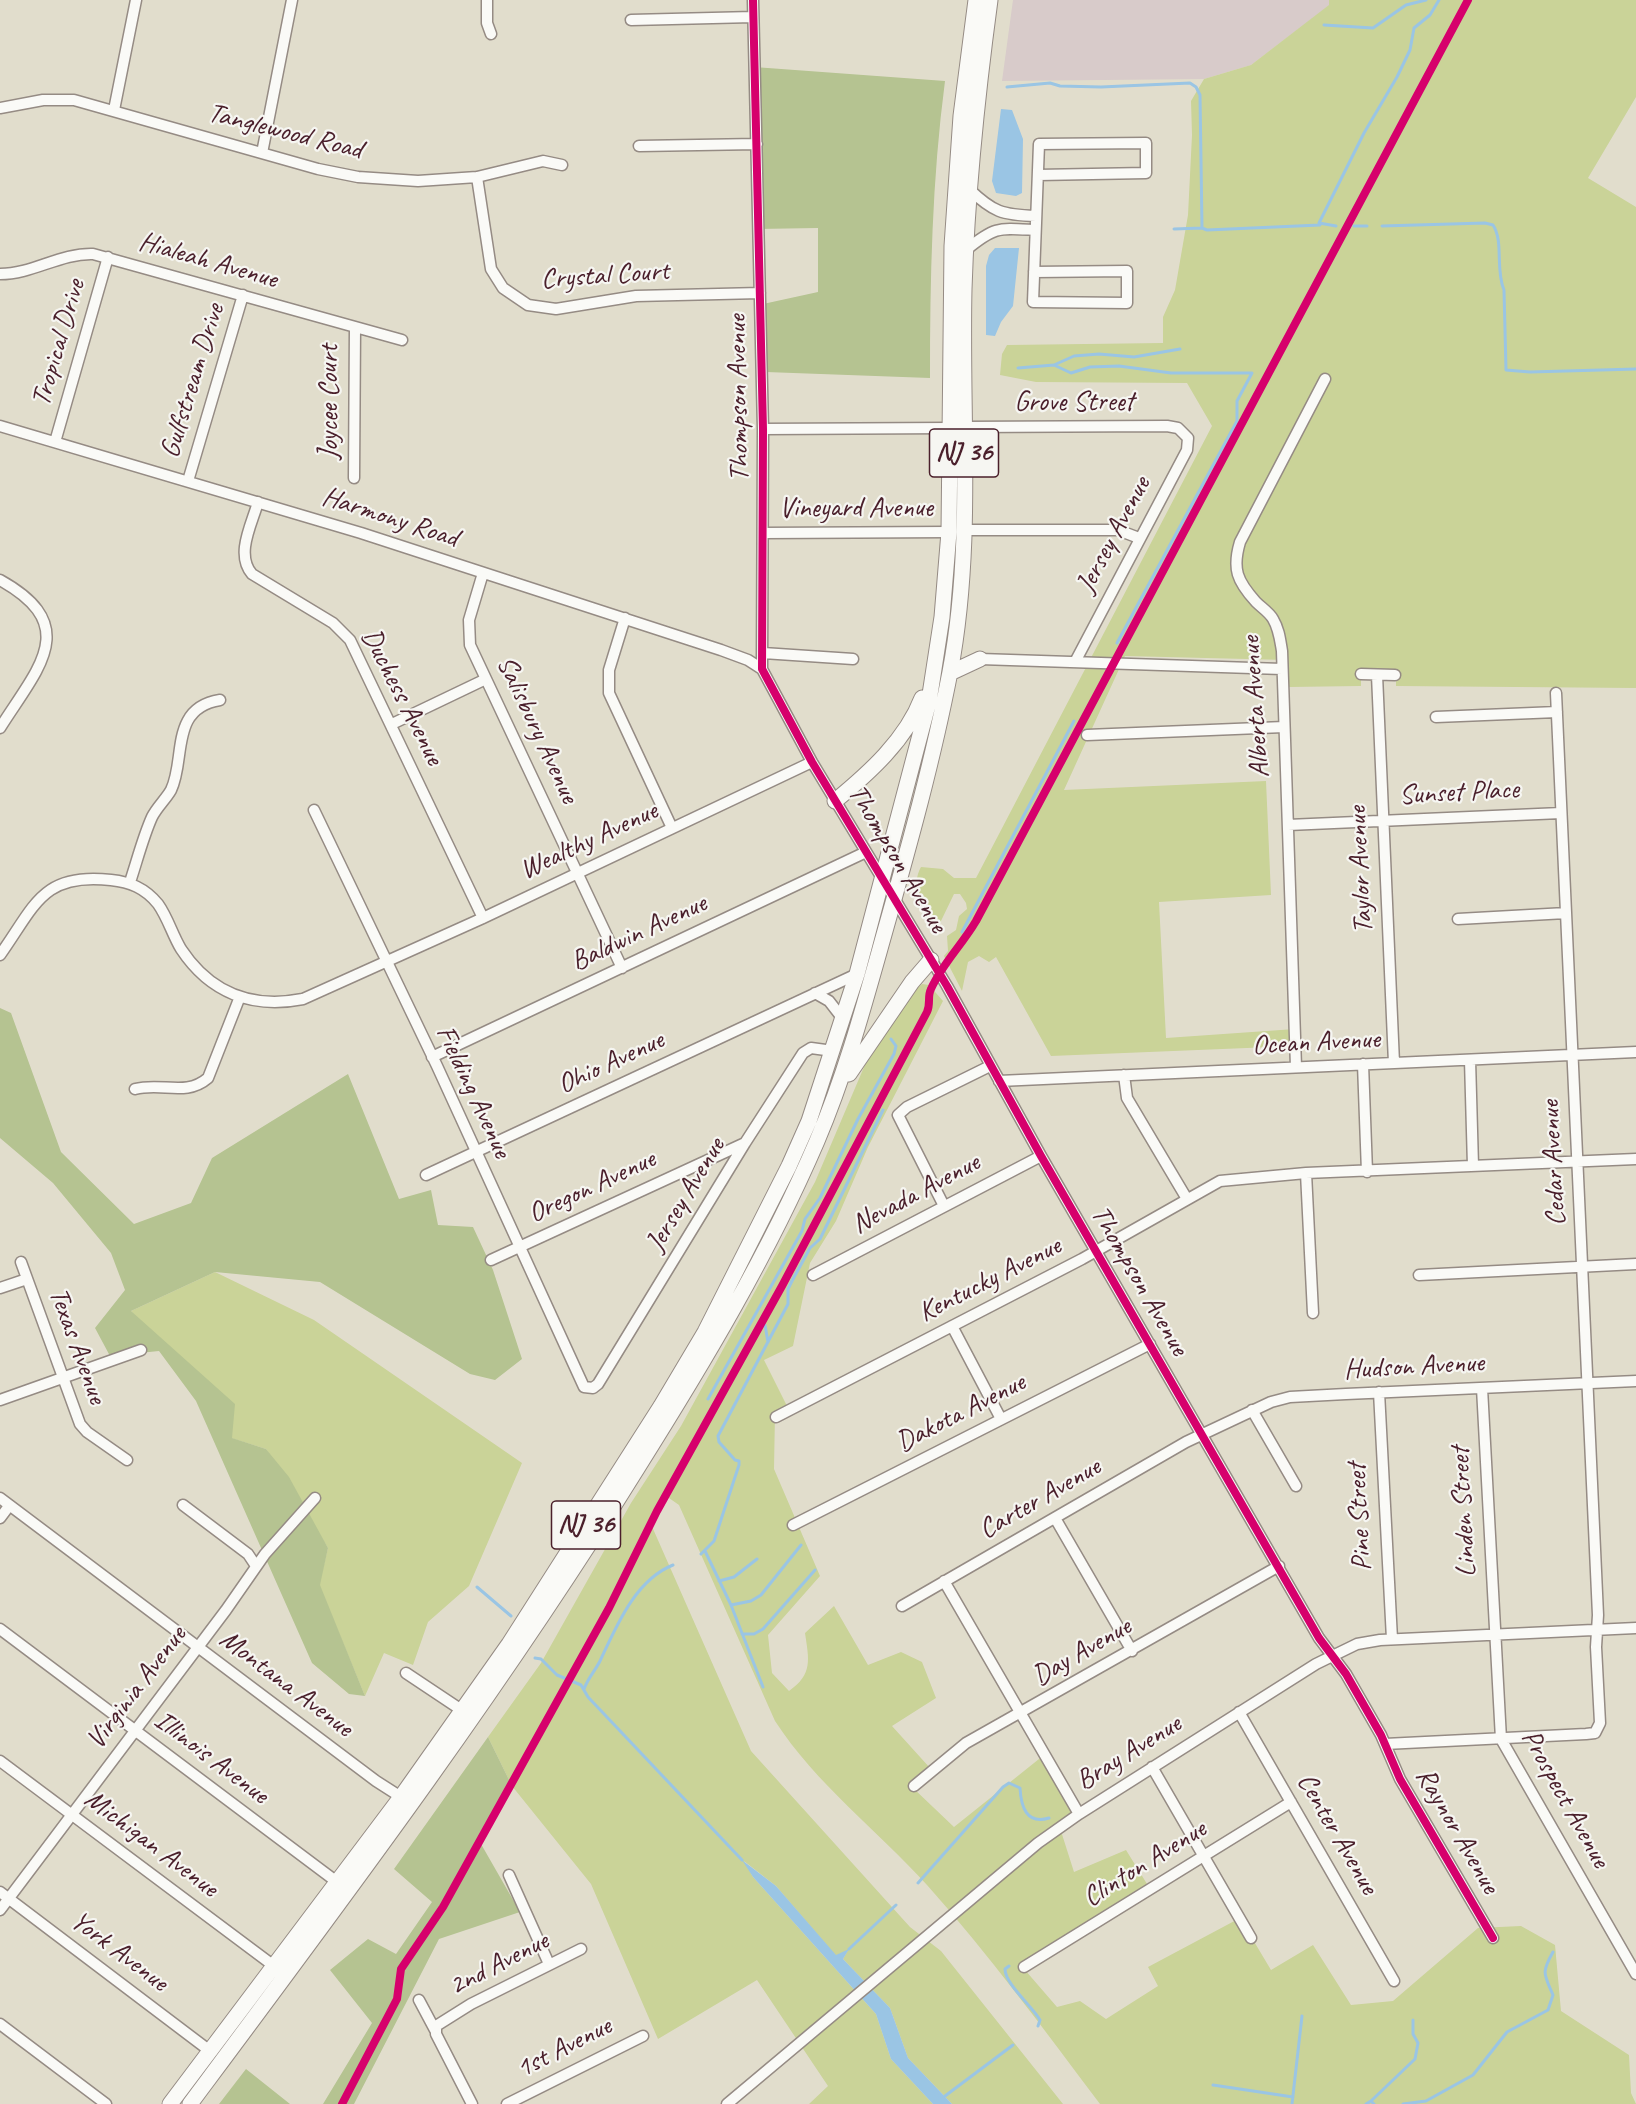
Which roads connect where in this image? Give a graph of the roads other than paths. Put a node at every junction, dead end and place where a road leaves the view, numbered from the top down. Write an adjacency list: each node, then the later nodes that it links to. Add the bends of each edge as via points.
1 (136, 0): 11 (street)
2 (292, 0): 14 (street)
3 (487, 0): 9 (street)
4 (753, 0): 7 (street, Thompson Avenue)
5 (976, 0): 31 (highway, NJ 36, via 956,166 951,269)
6 (990, 0): 18 (highway, NJ 36)
7 (753, 17): 8 (street); 12 (street, Thompson Avenue)
8 (631, 20)
9 (491, 34)
10 (0, 108): 11 (street, Tanglewood Road, via 56,98)
11 (114, 110): 14 (street, Tanglewood Road)
12 (757, 144): 13 (street); 25 (street, Thompson Avenue)
13 (639, 146)
14 (262, 153): 17 (street, Tanglewood Road, via 375,179)
15 (562, 165): 17 (street, Tanglewood Road, via 543,161)
16 (1038, 175): 16 (street, via 1039,144 1146,143 1146,173); 19 (street)
17 (477, 177): 25 (street, Crystal Court, via 491,269 503,288 528,305 556,309 636,296)
18 (969, 189): 19 (street, via 988,207 1008,215); 21 (highway, NJ 36)
19 (1036, 216): 20 (street)
20 (1035, 230): 21 (street, via 1000,228); 23 (street)
21 (966, 250): 31 (highway, NJ 36)
22 (108, 257): 24 (street, Hialeah Avenue, via 78,254 22,272); 26 (street, Hialeah Avenue); 34 (street, Tropical Drive)
23 (1034, 272): 23 (street, via 1033,302 1127,303 1127,271)
24 (0, 274)
25 (760, 292): 32 (street, Thompson Avenue)
26 (243, 296): 27 (street, Hialeah Avenue); 36 (street, Gulfstream Drive)
27 (355, 327): 28 (street, Hialeah Avenue); 35 (street, Joycee Court)
28 (402, 340)
29 (1325, 379): 51 (street, Alberta Avenue, via 1240,542 1235,560 1243,585 1272,616 1278,629)
30 (0, 426): 34 (street, Harmony Road)
31 (957, 428): 32 (street, Grove Street); 33 (street, Grove Street, via 1167,426); 38 (highway, NJ 36)
32 (763, 429): 39 (street, Thompson Avenue)
33 (1182, 431): 40 (street, Jersey Avenue, via 1188,438 1187,450)
34 (55, 442): 36 (street, Harmony Road)
35 (354, 478)
36 (188, 481): 37 (street, Harmony Road)
37 (258, 502): 41 (street, Harmony Road); 61 (street, Duchess Avenue, via 245,549 247,568 345,634)
38 (957, 531): 39 (street, Vineyard Avenue); 40 (street, Vineyard Avenue, via 1118,530); 44 (highway, NJ 36); 49 (highway, NJ 36)
39 (763, 533): 45 (street, Thompson Avenue)
40 (1139, 538): 48 (street, Jersey Avenue)
41 (483, 573): 43 (street, Harmony Road); 56 (street, Salisbury Avenue, via 467,628 470,645)
42 (0, 580): 63 (street, via 21,591 37,606 45,622 47,640 43,658)
43 (625, 618): 50 (street, Harmony Road, via 736,655); 71 (street, via 609,670 609,693)
44 (955, 640): 47 (highway); 52 (highway, NJ 36)
45 (763, 652): 46 (street); 50 (street, Thompson Avenue)
46 (853, 659)
47 (980, 659): 48 (street); 52 (highway)
48 (1075, 662): 51 (street)
49 (935, 665): 66 (highway, via 916,713 904,731); 74 (highway, NJ 36)
50 (762, 669): 65 (street, Thompson Avenue)
51 (1282, 669): 62 (street, Alberta Avenue)
52 (950, 673): 76 (highway, NJ 36)
53 (1361, 674): 54 (street)
54 (1377, 675): 55 (street); 69 (street, Taylor Avenue)
55 (1395, 675)
56 (486, 679): 61 (street); 73 (street, Salisbury Avenue)
57 (1556, 693): 59 (street, Cedar Avenue)
58 (220, 700): 75 (street, via 200,709 187,724 178,747 174,780 152,816)
59 (1557, 712): 60 (street); 68 (street, Cedar Avenue)
60 (1436, 717)
61 (392, 724): 78 (street, Duchess Avenue)
62 (1284, 727): 64 (street); 70 (street, Alberta Avenue)
63 (0, 728)
64 (1087, 735)
65 (812, 762): 66 (street, Thompson Avenue); 71 (street, Wealthy Avenue)
66 (836, 801): 72 (street, Thompson Avenue)
67 (314, 810): 82 (street, Fielding Avenue)
68 (1561, 813): 69 (street, Sunset Place); 77 (street, Cedar Avenue)
69 (1383, 821): 70 (street, Sunset Place); 93 (street, Taylor Avenue)
70 (1288, 825): 96 (street, Alberta Avenue)
71 (672, 828): 73 (street, Wealthy Avenue)
72 (866, 852): 74 (street, Thompson Avenue); 83 (street, Baldwin Avenue)
73 (577, 873): 78 (street, Wealthy Avenue); 83 (street, Salisbury Avenue)
74 (883, 881): 76 (street, Thompson Avenue); 84 (highway, NJ 36)
75 (129, 882): 80 (street, via 82,878 60,883 44,895); 86 (street, via 159,905 180,947 199,971)
76 (894, 900): 81 (street, Thompson Avenue); 100 (highway, NJ 36)
77 (1566, 913): 79 (street); 90 (street, Cedar Avenue)
78 (483, 918): 82 (street, Wealthy Avenue)
79 (1458, 919)
80 (0, 955)
81 (931, 960): 95 (street, Thompson Avenue); 100 (highway, via 869,1042)
82 (386, 963): 86 (street, Wealthy Avenue, via 303,999 278,1003); 91 (street, Fielding Avenue)
83 (622, 968): 91 (street, Baldwin Avenue)
84 (856, 974): 85 (street, Ohio Avenue); 87 (highway, NJ 36)
85 (815, 993): 87 (street, via 829,1001); 102 (street, Ohio Avenue)
86 (239, 999): 99 (street, via 208,1078 183,1090 156,1086)
87 (843, 1019): 88 (highway, NJ 36)
88 (833, 1051): 101 (street, Jersey Avenue, via 811,1048 803,1053); 159 (highway, NJ 36, via 789,1166 705,1332)
89 (1636, 1052): 90 (street, Ocean Avenue)
90 (1572, 1055): 92 (street, Ocean Avenue); 105 (street, Cedar Avenue)
91 (432, 1057): 102 (street, Fielding Avenue)
92 (1470, 1060): 93 (street, Ocean Avenue); 106 (street)
93 (1394, 1063): 94 (street, Ocean Avenue)
94 (1363, 1065): 96 (street, Ocean Avenue); 107 (street)
95 (990, 1066): 98 (street, Thompson Avenue); 111 (street, via 898,1115)
96 (1296, 1067): 97 (street, Ocean Avenue)
97 (1124, 1075): 98 (street, Ocean Avenue); 110 (street, via 1124,1090 1130,1104)
98 (999, 1081): 103 (street, Thompson Avenue)
99 (135, 1089)
100 (836, 1094): 192 (highway, NJ 36, via 758,1265 593,1541 457,1742)
101 (745, 1143): 112 (street, Oregon Avenue); 129 (street, Jersey Avenue)
102 (476, 1152): 109 (street, Ohio Avenue); 112 (street, Fielding Avenue)
103 (1041, 1156): 111 (street, Nevada Avenue); 113 (street, Thompson Avenue)
104 (1636, 1159): 105 (street, Kentucky Avenue)
105 (1578, 1162): 106 (street, Kentucky Avenue); 117 (street, Cedar Avenue)
106 (1473, 1166): 107 (street, Kentucky Avenue)
107 (1367, 1172): 108 (street, Kentucky Avenue)
108 (1306, 1173): 110 (street, Kentucky Avenue, via 1228,1178); 122 (street)
109 (426, 1175)
110 (1187, 1198): 113 (street, Kentucky Avenue)
111 (944, 1206): 118 (street, Nevada Avenue)
112 (520, 1247): 114 (street, Oregon Avenue); 129 (street, Fielding Avenue, via 580,1382)
113 (1096, 1251): 123 (street, Kentucky Avenue); 124 (street, Thompson Avenue)
114 (491, 1260)
115 (21, 1262): 120 (street, Texas Avenue)
116 (1636, 1264): 117 (street)
117 (1582, 1266): 119 (street); 128 (street, Cedar Avenue)
118 (813, 1275)
119 (1419, 1275)
120 (27, 1279): 121 (street); 126 (street, Texas Avenue)
121 (0, 1288)
122 (1313, 1313)
123 (952, 1326): 134 (street, Kentucky Avenue); 135 (street)
124 (1150, 1344): 135 (street, Dakota Avenue); 136 (street, Thompson Avenue)
125 (141, 1350): 126 (street)
126 (63, 1378): 132 (street); 137 (street, Texas Avenue, via 80,1424)
127 (1636, 1381): 128 (street, Hudson Avenue)
128 (1588, 1383): 130 (street, Hudson Avenue); 152 (street, Cedar Avenue)
129 (593, 1388)
130 (1482, 1388): 131 (street, Hudson Avenue); 153 (street, Linden Street)
131 (1379, 1392): 133 (street, Hudson Avenue, via 1290,1397); 154 (street, Pine Street)
132 (0, 1400)
133 (1252, 1410): 136 (street, Hudson Avenue); 138 (street)
134 (776, 1418)
135 (1001, 1419): 145 (street, Dakota Avenue)
136 (1202, 1435): 144 (street, Carter Avenue); 147 (street, Thompson Avenue)
137 (127, 1460)
138 (1296, 1486)
139 (0, 1498): 142 (street, Montana Avenue)
140 (315, 1498): 146 (street, Virginia Avenue)
141 (183, 1505): 146 (street, via 248,1554)
142 (9, 1506): 143 (street); 155 (street, Montana Avenue)
143 (0, 1518)
144 (1055, 1518): 148 (street, Carter Avenue); 156 (street)
145 (793, 1525)
146 (256, 1566): 155 (street, Virginia Avenue)
147 (1279, 1566): 156 (street, Day Avenue); 157 (street, Thompson Avenue)
148 (944, 1581): 149 (street, Carter Avenue); 161 (street)
149 (902, 1606)
150 (1636, 1628): 152 (street, Bray Avenue)
151 (0, 1629): 162 (street, Illinois Avenue)
152 (1597, 1630): 153 (street, Bray Avenue); 163 (street, Cedar Avenue, via 1599,1729 1586,1734)
153 (1494, 1635): 154 (street, Bray Avenue); 163 (street, Prospect Avenue)
154 (1392, 1640): 157 (street, Bray Avenue, via 1357,1644)
155 (198, 1647): 162 (street, Virginia Avenue); 168 (street, Montana Avenue)
156 (1132, 1651): 161 (street, Day Avenue)
157 (1332, 1656): 160 (street, Bray Avenue); 164 (street, Thompson Avenue)
158 (406, 1673): 159 (street)
159 (463, 1712): 168 (highway, NJ 36)
160 (1239, 1712): 166 (street, Bray Avenue); 169 (street, Center Avenue)
161 (1022, 1714): 167 (street, Day Avenue, via 957,1750); 170 (street)
162 (135, 1731): 171 (street, Virginia Avenue); 174 (street, Illinois Avenue)
163 (1501, 1739): 164 (street); 183 (street, Prospect Avenue)
164 (1385, 1744): 178 (street, Raynor Avenue, via 1400,1779)
165 (0, 1761): 171 (street, Michigan Avenue)
166 (1152, 1767): 170 (street, Bray Avenue); 172 (street)
167 (914, 1786)
168 (401, 1797): 174 (highway, NJ 36)
169 (1291, 1802): 172 (street, Clinton Avenue); 184 (street, Center Avenue)
170 (1079, 1814): 195 (street, Bray Avenue, via 1038,1843)
171 (72, 1815): 175 (street, Virginia Avenue); 181 (street, Michigan Avenue)
172 (1204, 1857): 177 (street); 182 (street, Clinton Avenue)
173 (509, 1875): 180 (street)
174 (337, 1882): 181 (highway, NJ 36)
175 (4, 1895): 176 (street, Virginia Avenue); 189 (street, York Avenue)
176 (0, 1910)
177 (1251, 1938)
178 (1493, 1938)
179 (581, 1949): 180 (street, 2nd Avenue)
180 (549, 1964): 187 (street, 2nd Avenue)
181 (274, 1966): 189 (highway, NJ 36)
182 (1024, 1967)
183 (1636, 1974)
184 (1394, 1981)
185 (419, 2000): 187 (street)
186 (0, 2024): 190 (street)
187 (437, 2026): 193 (street)
188 (643, 2036): 194 (street, 1st Avenue)
189 (210, 2051): 191 (highway, NJ 36)
190 (106, 2104)
191 (170, 2104)
192 (190, 2104)
193 (472, 2104)
194 (507, 2104)
195 (727, 2104)

